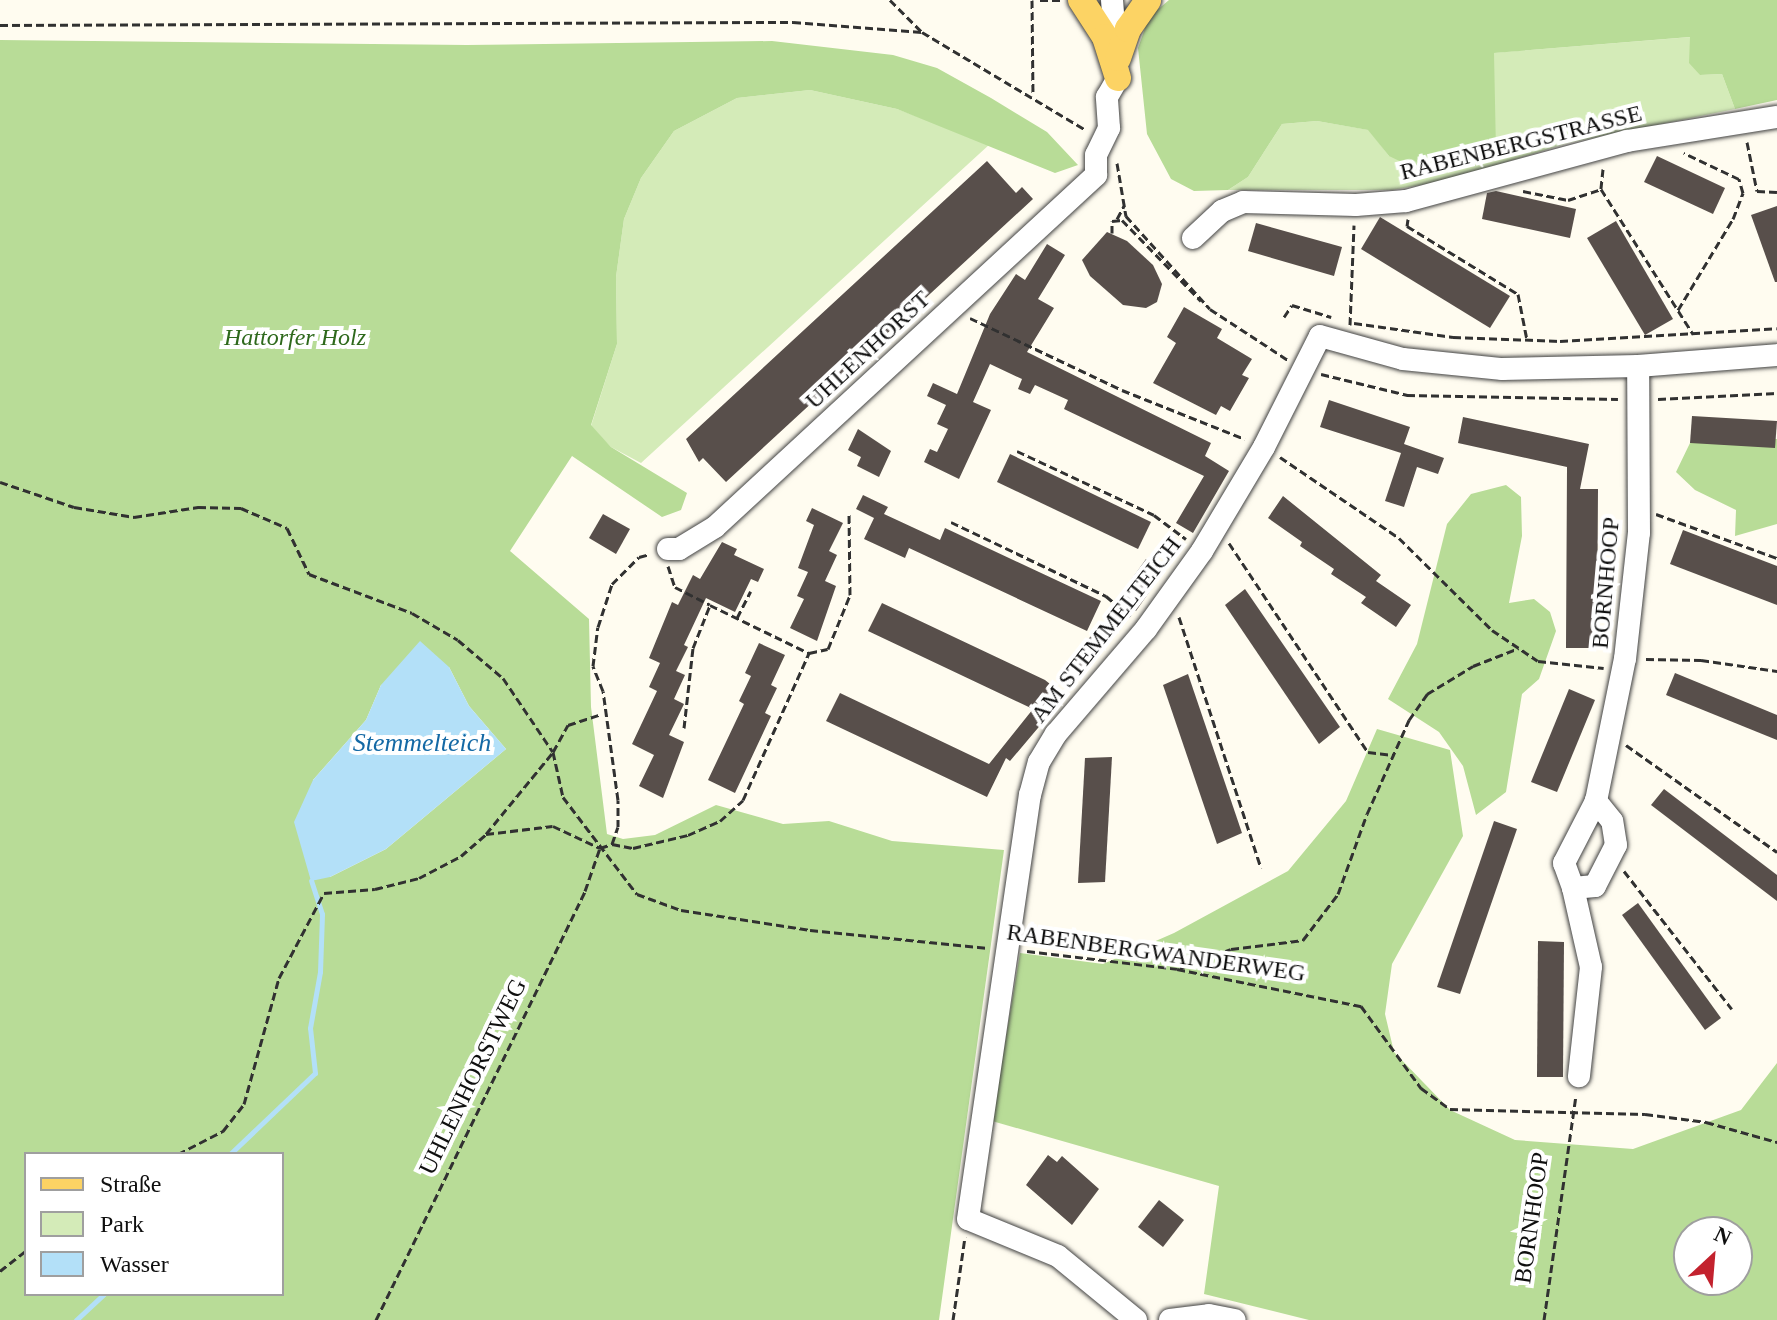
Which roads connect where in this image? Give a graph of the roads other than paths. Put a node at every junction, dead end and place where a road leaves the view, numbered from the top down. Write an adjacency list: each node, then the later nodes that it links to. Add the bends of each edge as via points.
1 (1081, 0): 4 (main road)
2 (1112, 0): 4 (street)
3 (1148, 0): 4 (main road, via 1128,29)
4 (1118, 68): 9 (street, UHLENHORST, via 1107,97 1105,143 1096,155 1096,175 715,527 679,549)
5 (1777, 117): 6 (street, RABENBERGSTRASSE, via 1605,147 1411,199 1356,205 1243,202 1222,211)
6 (1193, 238)
7 (1777, 355): 8 (street)
8 (1638, 366): 10 (street, BORNHOOP, via 1639,508 1625,659); 13 (street, AM STEMMELTEICH, via 1502,369 1403,359 1320,336 1264,447 1202,551 1039,762 968,1219 1058,1256)
9 (668, 549)
10 (1596, 801): 11 (street, BORNHOOP, via 1564,863); 11 (street, via 1612,821 1612,855 1595,886)
11 (1573, 888): 12 (street, BORNHOOP, via 1591,967)
12 (1579, 1076)
13 (1136, 1320)
14 (1170, 1320): 15 (street, via 1209,1315)
15 (1235, 1320)

